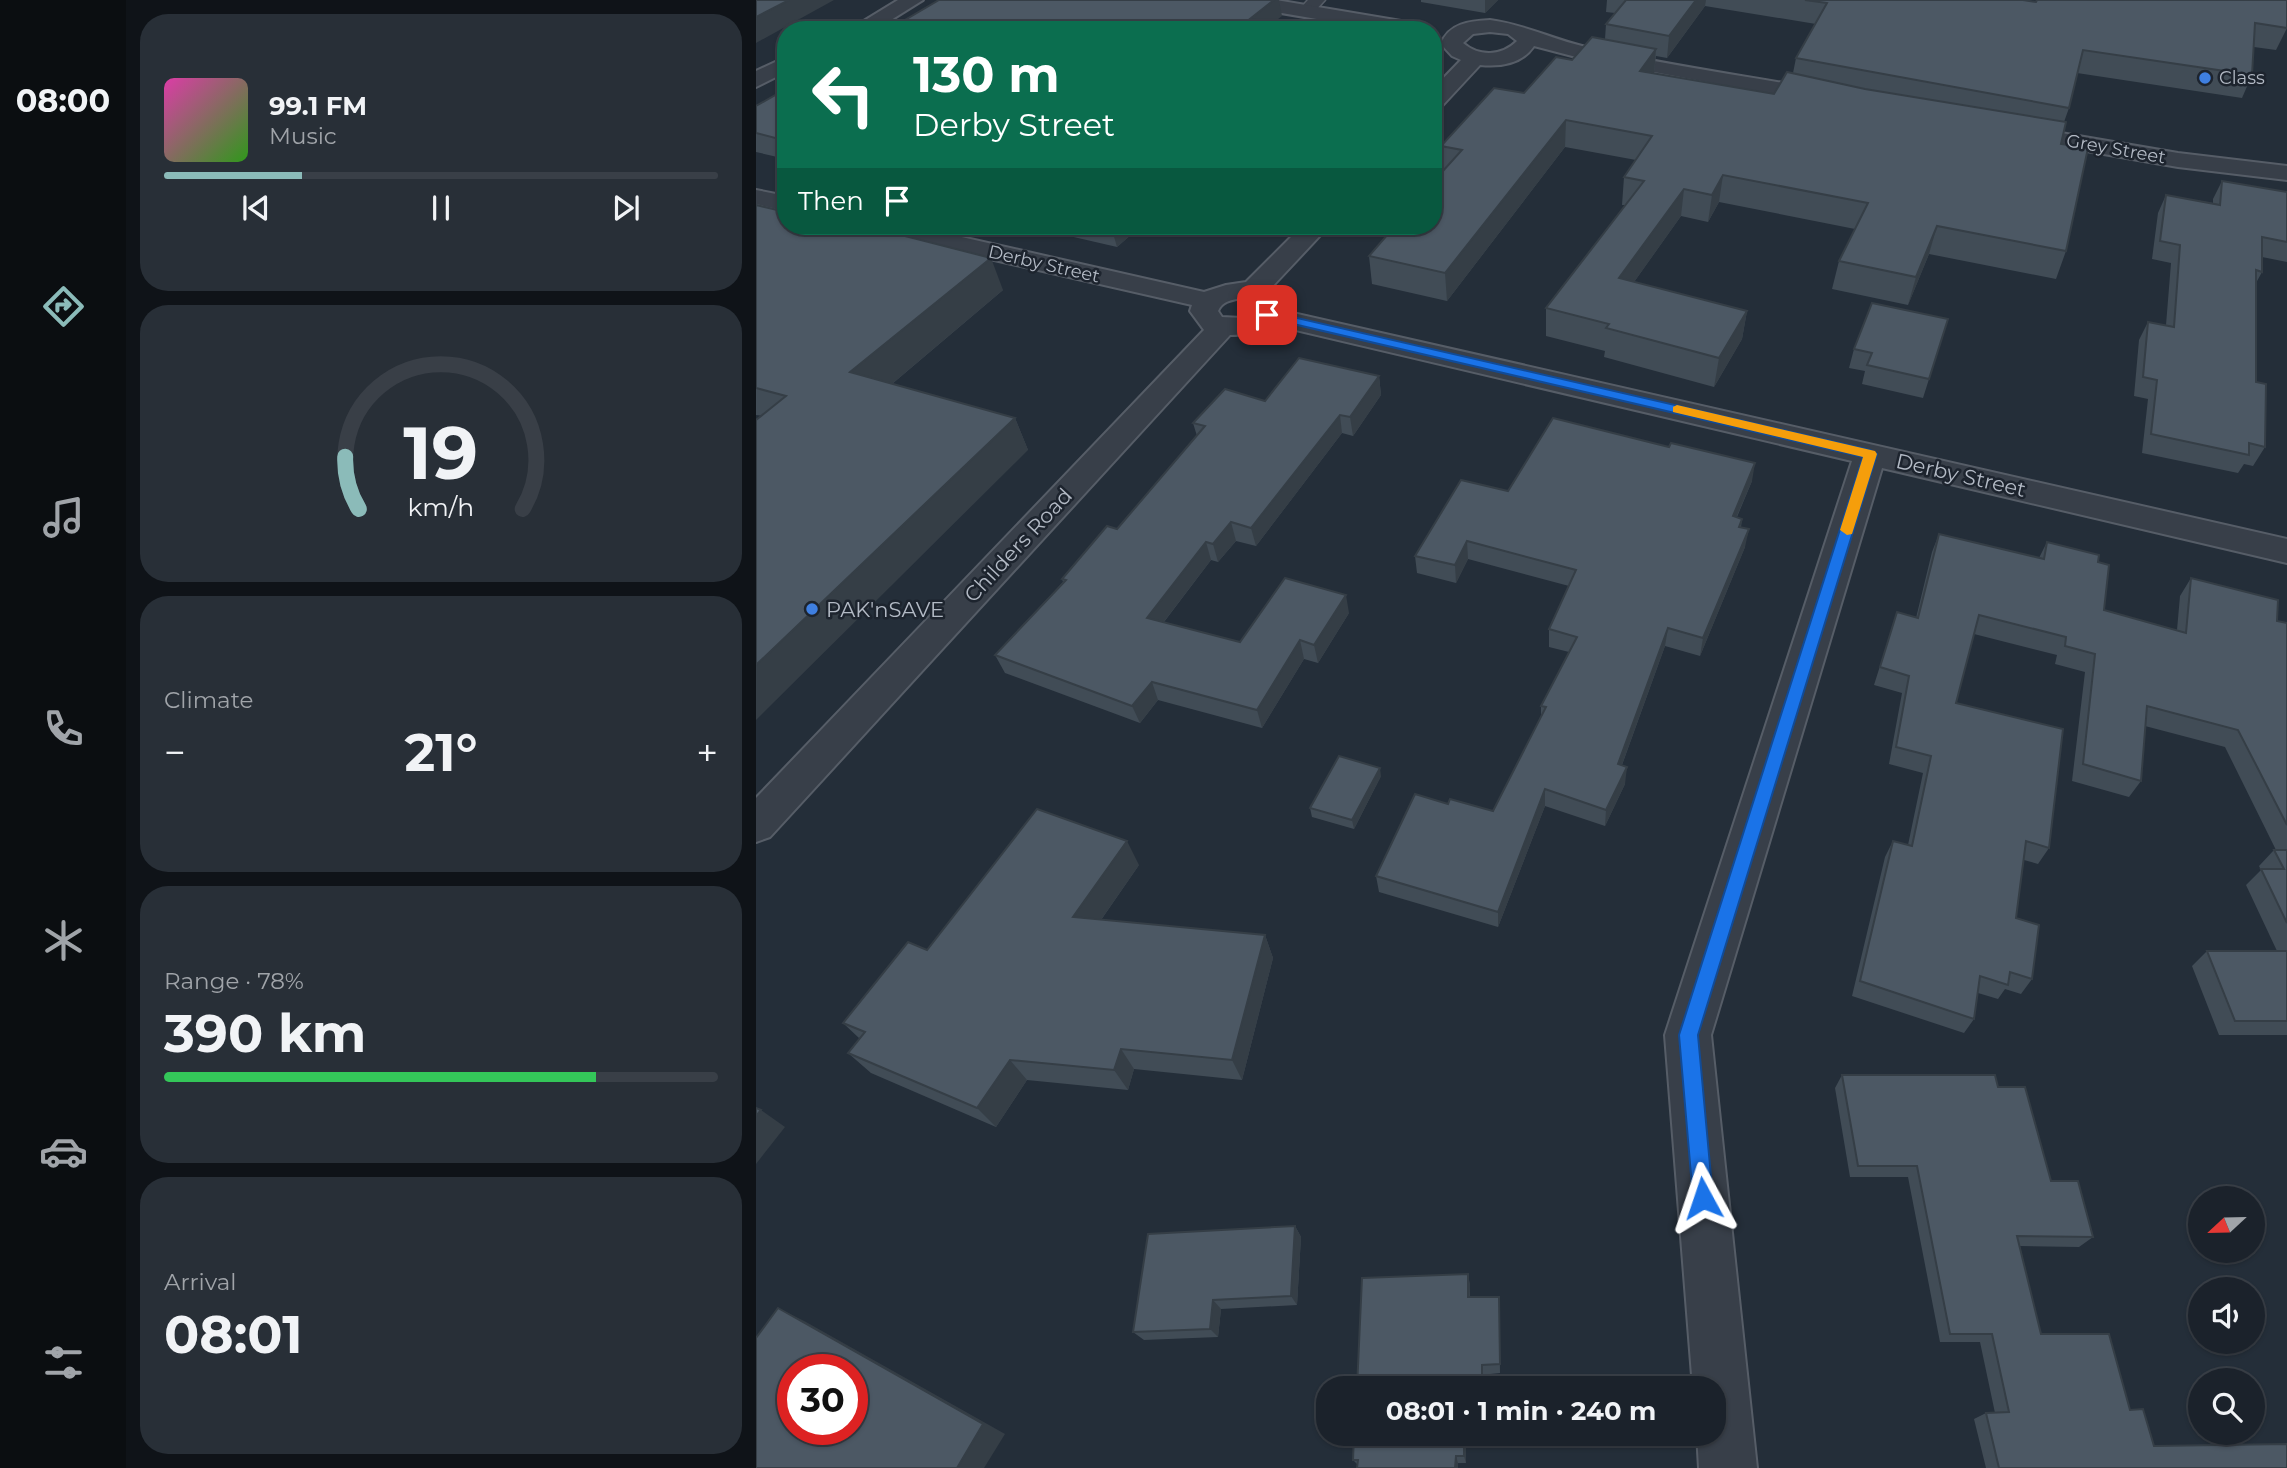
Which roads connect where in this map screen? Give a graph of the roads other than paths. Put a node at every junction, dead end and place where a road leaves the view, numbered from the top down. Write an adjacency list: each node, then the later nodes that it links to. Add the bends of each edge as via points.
1 (876, 0): 6 (street)
2 (913, 0): 7 (street)
3 (1240, 0): 4 (street)
4 (1312, 5): 8 (street)
5 (1521, 9): 9 (street)
6 (840, 21)
7 (875, 21)
8 (1380, 21)
9 (1504, 27): 10 (street); 11 (street, via 1514,29)
10 (1444, 34): 12 (street, via 1454,48)
11 (1522, 45): 12 (street, via 1499,58); 16 (street, via 1528,58 1682,72)
12 (1475, 58): 15 (street)
13 (777, 68): 14 (street)
14 (756, 80)
15 (1442, 93)
16 (1849, 103)
17 (1993, 128): 18 (street, Grey Street)
18 (2178, 160): 19 (street, Grey Street); 20 (street, Grey Street)
19 (2287, 173)
20 (2287, 186)
21 (756, 197): 22 (street)
22 (777, 202)
23 (914, 235): 26 (street, Derby Street)
24 (1310, 235): 25 (street)
25 (1260, 303): 26 (street, via 1254,323 1232,328); 27 (street, Derby Street)
26 (1215, 314): 29 (street, Childers Road)
27 (1870, 454): 28 (street, Derby Street); 30 (street, via 1688,1035)
28 (2287, 551)
29 (756, 825)
30 (1728, 1468)

